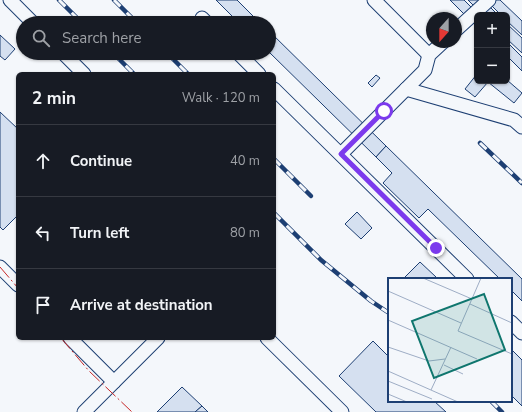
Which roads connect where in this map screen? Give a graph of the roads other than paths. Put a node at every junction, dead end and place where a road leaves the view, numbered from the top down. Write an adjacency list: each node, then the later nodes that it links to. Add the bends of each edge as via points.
1 (10, 0): 4 (street)
2 (374, 0): 7 (street)
3 (489, 0): 5 (street)
4 (26, 16)
5 (462, 25)
6 (438, 48): 7 (street)
7 (429, 56): 12 (street, via 425,70)
8 (70, 60): 10 (street)
9 (245, 60): 11 (street)
10 (82, 72)
11 (257, 72)
12 (406, 90): 14 (street, via 514,120); 15 (street)
13 (276, 91): 15 (street)
14 (522, 127)
15 (341, 154): 17 (street)
16 (0, 267): 18 (street)
17 (466, 278)
18 (16, 283)
19 (512, 323): 20 (street)
20 (522, 333)
21 (72, 340): 24 (street)
22 (156, 340): 24 (street)
23 (269, 340): 26 (street)
24 (114, 382): 25 (street)
25 (86, 412)
26 (342, 412)

